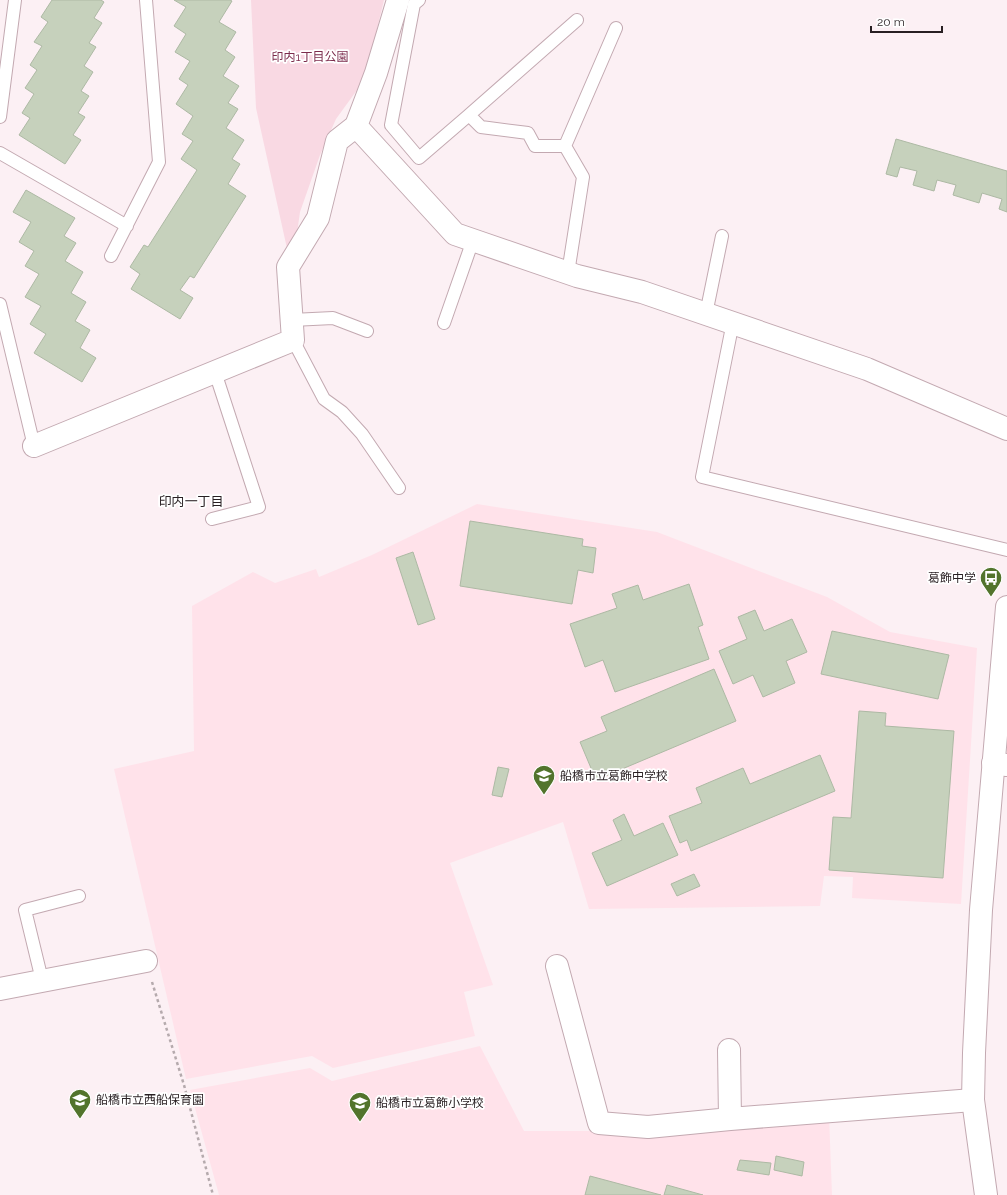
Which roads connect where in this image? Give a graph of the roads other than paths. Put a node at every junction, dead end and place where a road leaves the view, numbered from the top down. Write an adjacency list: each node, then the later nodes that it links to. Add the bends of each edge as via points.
1 (15, 0): 8 (lane)
2 (146, 0): 12 (lane, via 159,162)
3 (398, 0): 9 (street, via 376,73)
4 (419, 0): 7 (lane, via 414,4 391,125 419,158)
5 (577, 20): 7 (lane)
6 (616, 28): 10 (lane)
7 (469, 114): 10 (lane, via 481,127 528,133 535,146)
8 (0, 117)
9 (356, 126): 14 (street, via 455,234); 21 (street, via 337,141 318,218 288,267)
10 (565, 146): 16 (lane, via 583,177)
11 (0, 153): 12 (lane)
12 (127, 226): 15 (lane)
13 (722, 236): 18 (lane)
14 (473, 240): 16 (street); 19 (lane)
15 (112, 256)
16 (568, 273): 18 (street, via 642,292)
17 (0, 304): 25 (lane)
18 (706, 314): 20 (street)
19 (444, 322)
20 (733, 322): 24 (street, via 867,369); 28 (lane, via 702,477)
21 (293, 330): 22 (lane, via 333,318); 23 (street); 26 (lane, via 324,399 342,412 362,434)
22 (367, 331)
23 (215, 372): 25 (street); 27 (lane, via 259,507)
24 (1007, 429)
25 (34, 446)
26 (399, 488)
27 (212, 519)
28 (1007, 550)
29 (1007, 607): 30 (street)
30 (1000, 764): 37 (street, via 981,910)
31 (79, 896): 34 (lane, via 25,910)
32 (146, 961): 34 (street)
33 (557, 966): 38 (street, via 599,1123 648,1127)
34 (42, 980): 35 (street)
35 (0, 989)
36 (729, 1050): 38 (street)
37 (973, 1100): 38 (street); 39 (street)
38 (730, 1119)
39 (986, 1195)

